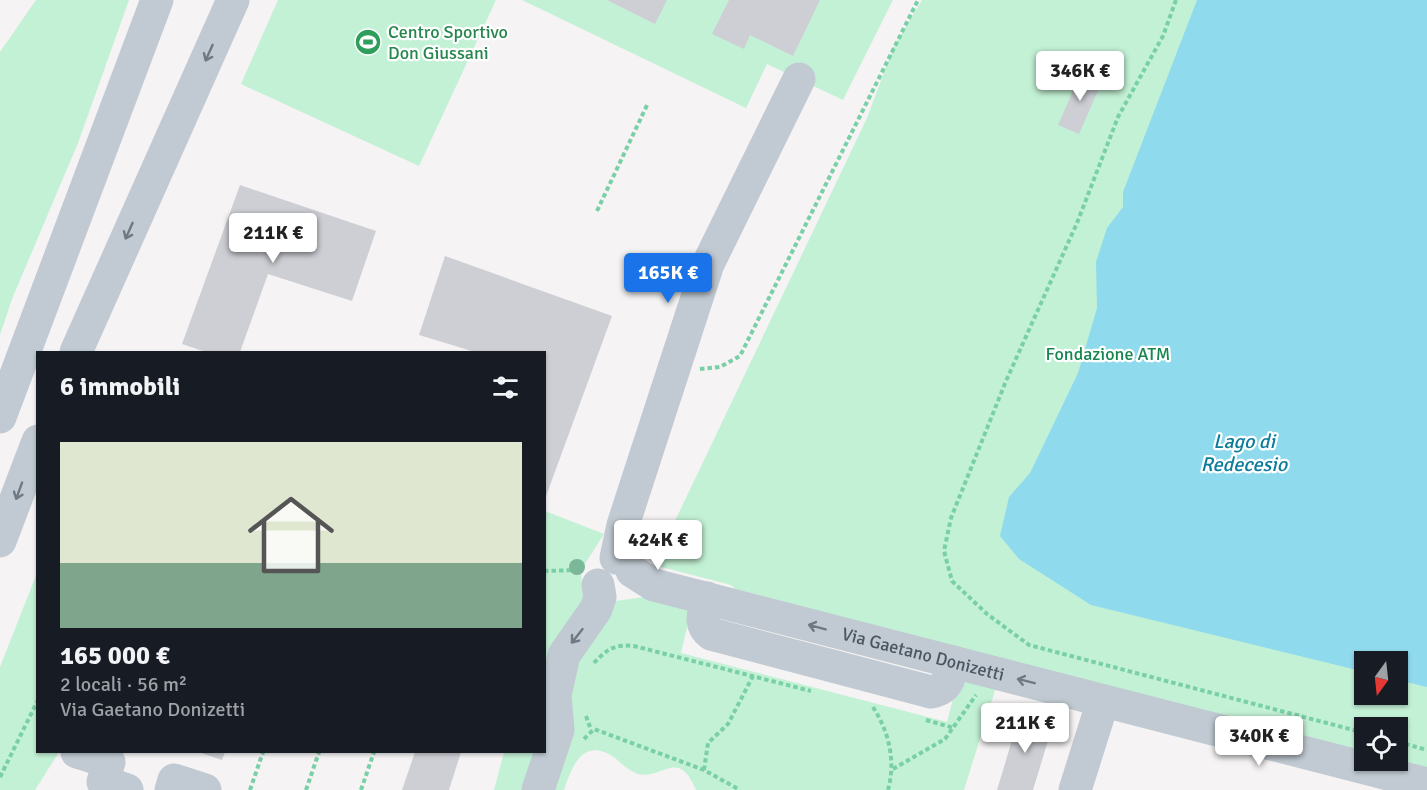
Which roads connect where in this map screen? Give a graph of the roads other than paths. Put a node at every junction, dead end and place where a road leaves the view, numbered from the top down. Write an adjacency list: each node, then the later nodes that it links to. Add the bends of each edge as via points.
1 (141, 0): 6 (street)
2 (157, 0): 7 (street)
3 (233, 0): 5 (street, one-way to 5)
4 (799, 79): 10 (street, via 708,264)
5 (76, 351)
6 (0, 374)
7 (0, 417)
8 (36, 446): 9 (street, one-way to 9)
9 (0, 541)
10 (607, 571): 11 (street, Via Gaetano Donizetti, one-way to 10); 18 (street, one-way to 18, via 596,609 573,640 561,666 555,695 558,730)
11 (1103, 700): 14 (street, Via Gaetano Donizetti); 19 (street)
12 (84, 753): 13 (street)
13 (111, 757): 15 (street, via 103,782)
14 (1427, 784)
15 (127, 790)
16 (171, 790): 17 (street, via 174,780)
17 (205, 790)
18 (538, 790)
19 (1075, 790)

